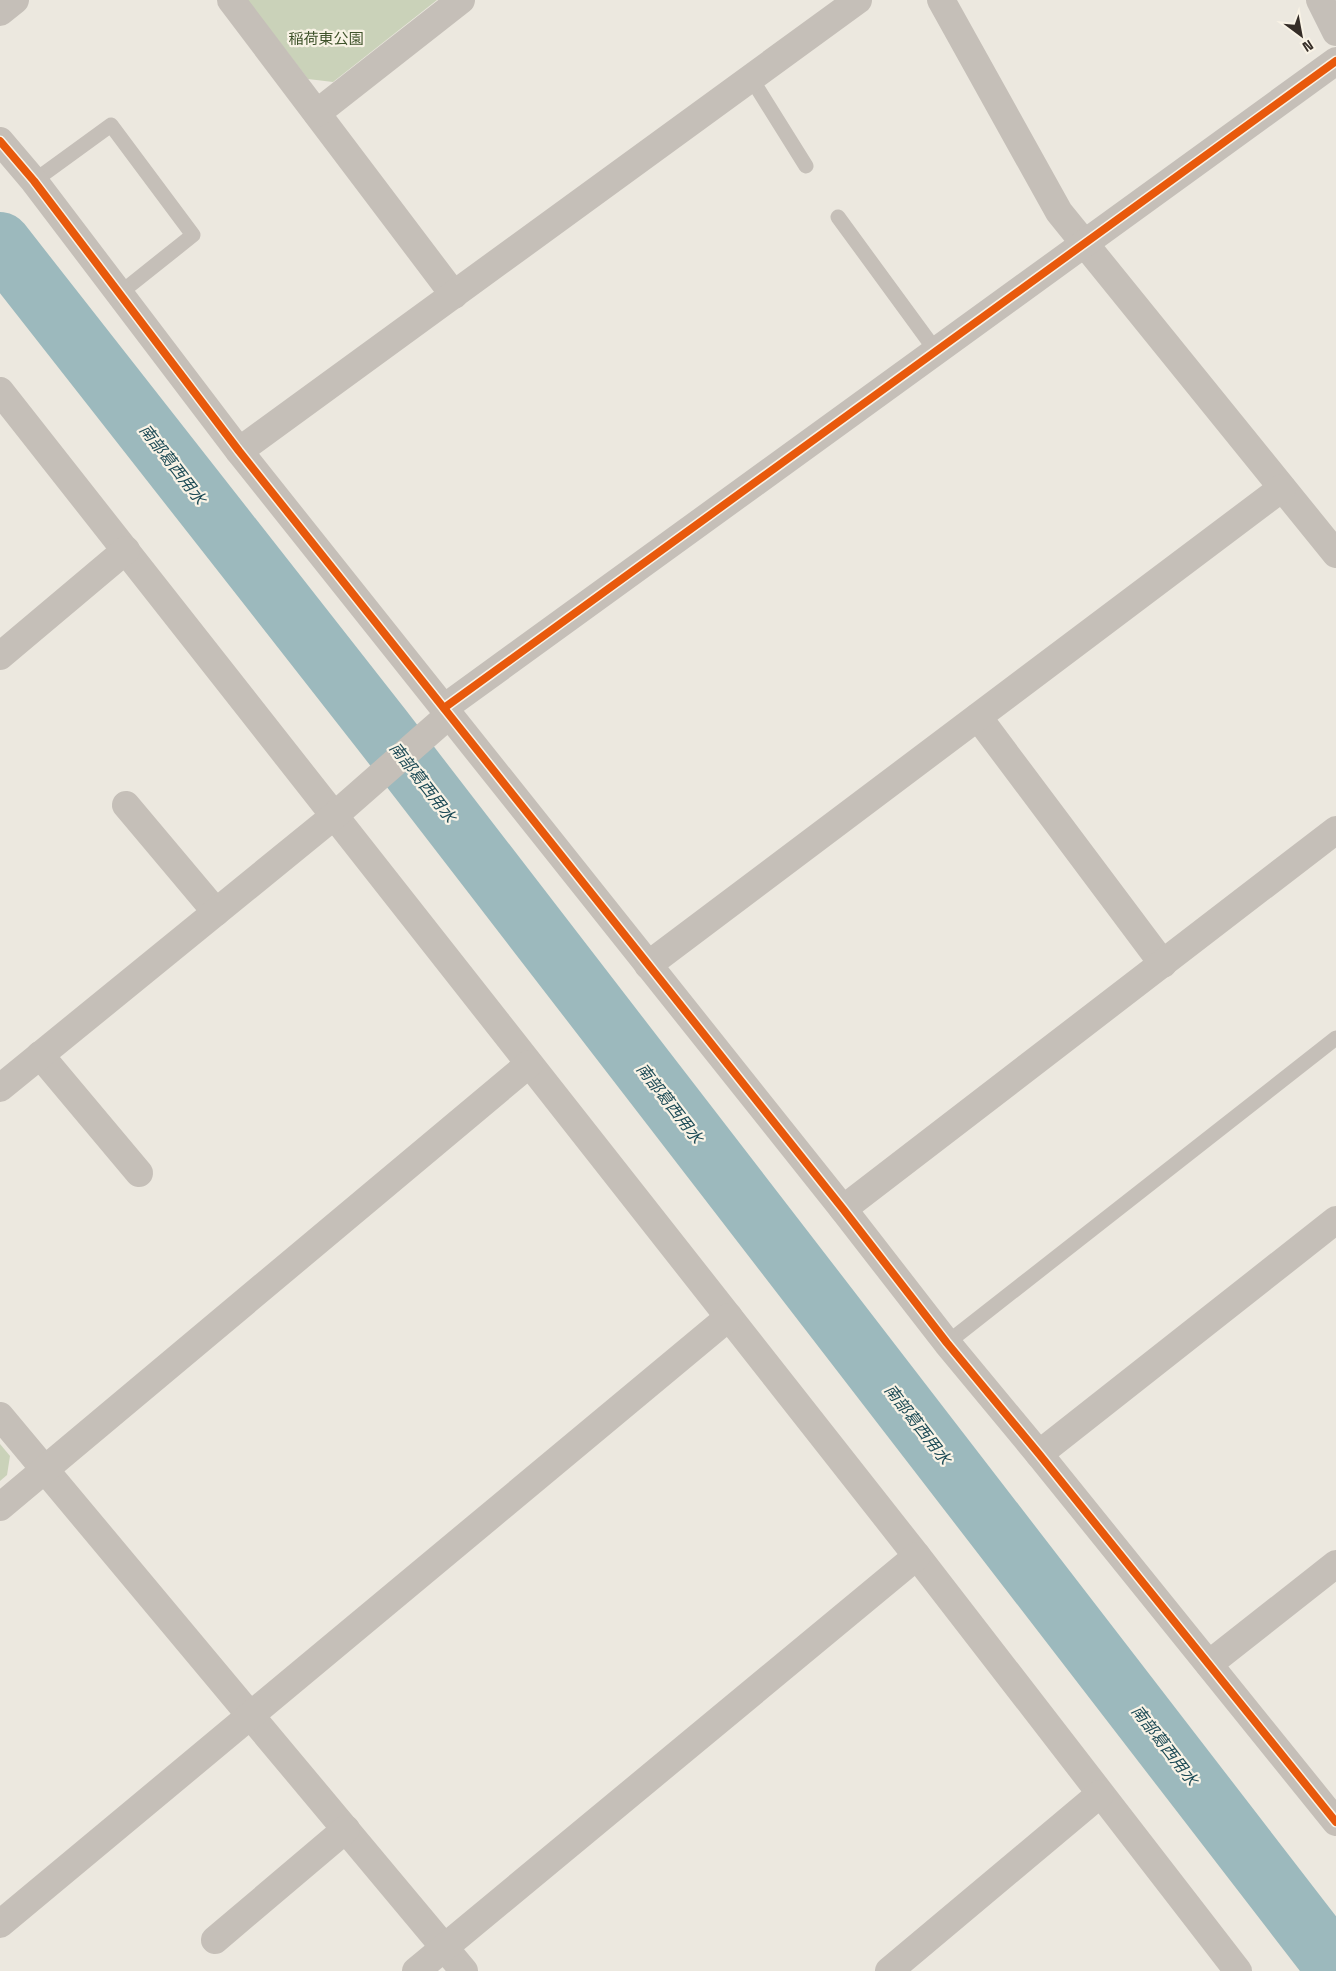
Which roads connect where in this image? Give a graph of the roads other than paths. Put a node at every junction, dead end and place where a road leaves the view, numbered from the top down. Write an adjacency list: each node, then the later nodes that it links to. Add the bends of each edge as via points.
1 (15, 0): 7 (street)
2 (231, 0): 11 (street)
3 (461, 0): 11 (street)
4 (858, 0): 10 (street)
5 (941, 0): 16 (street, via 1059,212)
6 (1320, 0): 8 (street)
7 (0, 12)
8 (1336, 32)
9 (1336, 61): 16 (street)
10 (751, 78): 13 (lane); 18 (street)
11 (317, 113): 18 (street)
12 (0, 141): 14 (street)
13 (806, 166)
14 (34, 182): 17 (street); 17 (lane, via 111,125 193,235)
15 (838, 217): 19 (lane)
16 (1084, 244): 19 (street); 22 (street)
17 (119, 294): 21 (street)
18 (454, 295): 21 (street)
19 (936, 351): 26 (street)
20 (0, 391): 23 (street)
21 (239, 451): 26 (street)
22 (1282, 488): 24 (street); 27 (street)
23 (126, 550): 25 (street); 29 (street)
24 (1336, 554)
25 (0, 656)
26 (446, 712): 29 (street); 33 (street)
27 (978, 718): 32 (street); 33 (street)
28 (126, 805): 31 (street)
29 (334, 816): 31 (street); 36 (street)
30 (1336, 830): 32 (street)
31 (216, 912): 35 (street)
32 (1163, 964): 39 (street)
33 (648, 965): 39 (street)
34 (1336, 1038): 42 (lane)
35 (40, 1055): 37 (street); 38 (street)
36 (529, 1064): 41 (street); 45 (street)
37 (0, 1088)
38 (139, 1173)
39 (844, 1209): 42 (street)
40 (1336, 1220): 44 (street)
41 (729, 1318): 47 (street); 50 (street)
42 (947, 1343): 44 (street)
43 (0, 1416): 45 (street)
44 (1039, 1454): 49 (street)
45 (45, 1470): 46 (street); 50 (street)
46 (0, 1507)
47 (917, 1556): 51 (street); 56 (street)
48 (1336, 1564): 49 (street)
49 (1209, 1664): 52 (street)
50 (250, 1716): 53 (street); 54 (street)
51 (1100, 1794): 59 (street); 60 (street)
52 (1336, 1822)
53 (346, 1829): 55 (street); 56 (street)
54 (0, 1924)
55 (215, 1940)
56 (444, 1947): 57 (street); 58 (street)
57 (416, 1971)
58 (464, 1971)
59 (889, 1971)
60 (1238, 1971)

